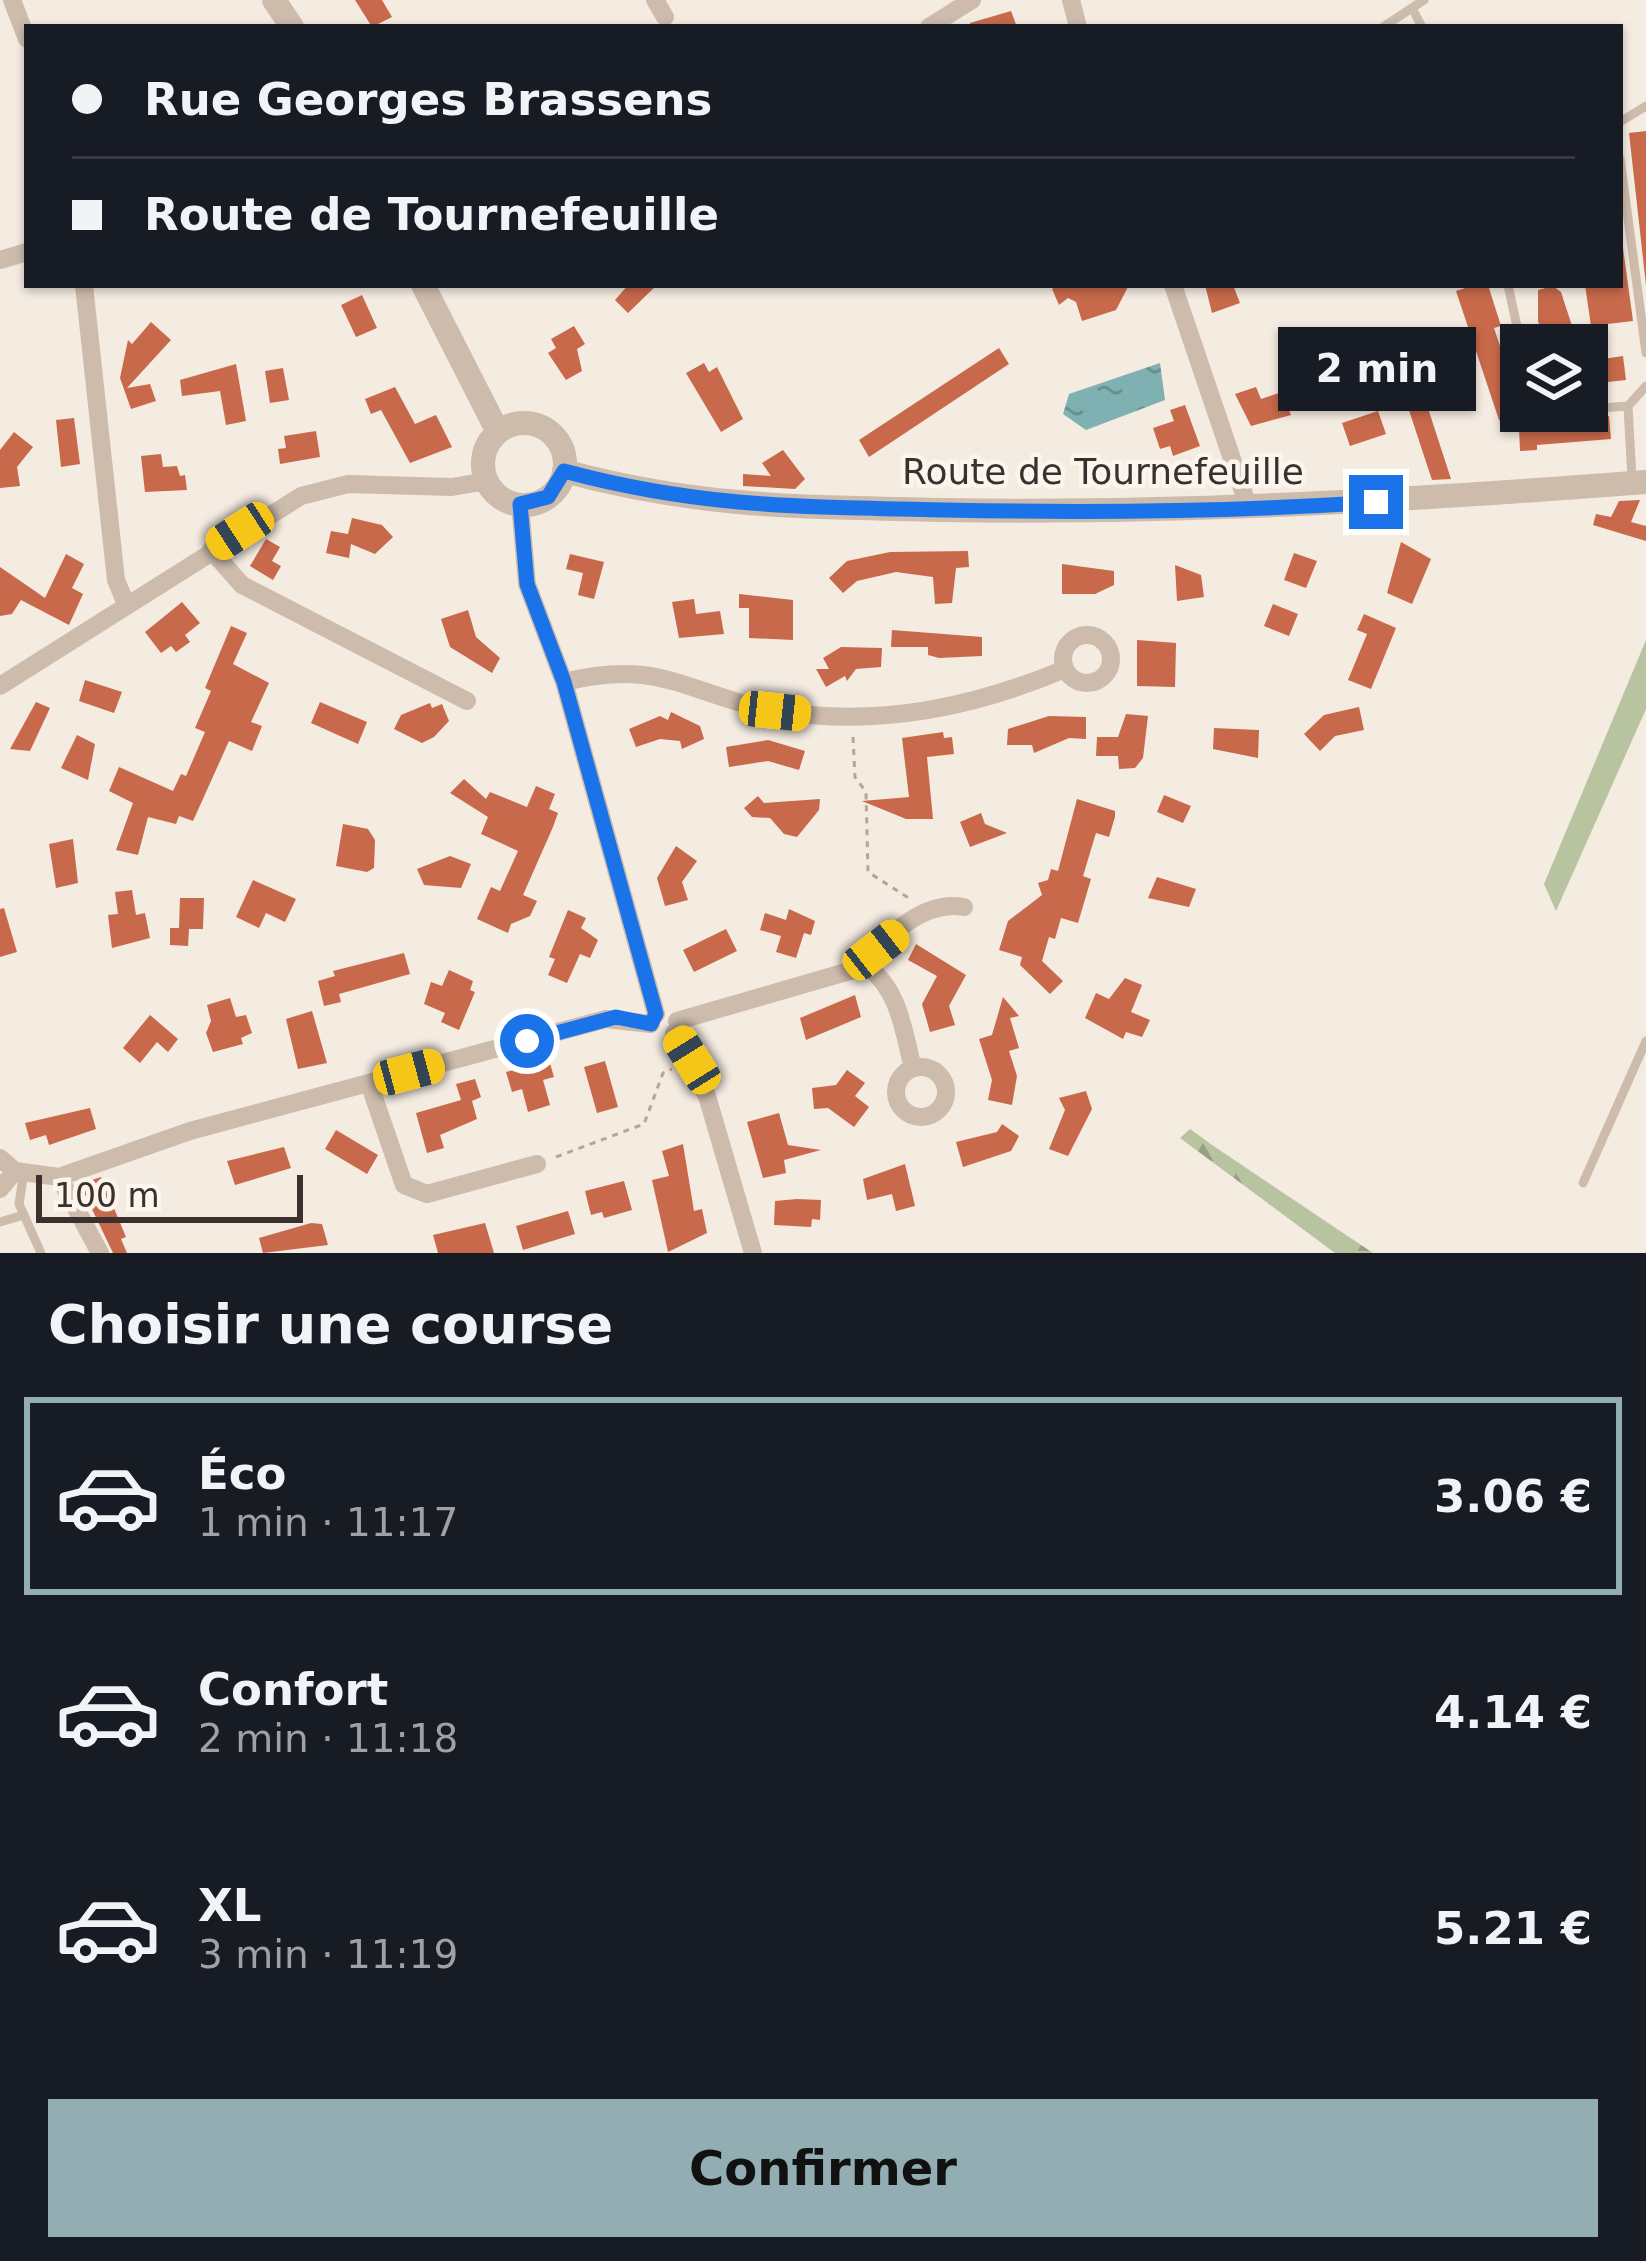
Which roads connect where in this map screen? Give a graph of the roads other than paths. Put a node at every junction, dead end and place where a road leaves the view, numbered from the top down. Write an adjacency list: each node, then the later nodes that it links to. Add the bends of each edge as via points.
1 (12, 0): 8 (street)
2 (972, 0): 5 (street)
3 (1424, 0): 4 (lane)
4 (1412, 8): 6 (lane); 7 (lane)
5 (934, 24)
6 (1388, 24)
7 (1421, 24)
8 (24, 31)
9 (1623, 180): 15 (lane)
10 (84, 288): 26 (street, via 116,580)
11 (425, 288): 19 (street)
12 (1174, 288): 24 (street)
13 (1509, 288): 14 (lane)
14 (1516, 324)
15 (1646, 353)
16 (1646, 390): 17 (lane)
17 (1628, 406): 18 (lane); 22 (lane)
18 (1608, 407)
19 (498, 432): 20 (street, via 518,424 546,430 561,448); 21 (street, via 484,457)
20 (564, 471): 23 (street, via 548,497); 24 (street, Route de Tournefeuille, via 755,507)
21 (487, 481): 23 (street, via 500,498); 25 (street, via 326,487)
22 (1639, 482): 24 (street, Route de Tournefeuille)
23 (520, 504): 28 (street, via 527,584)
24 (1250, 509)
25 (211, 550): 26 (street); 30 (street, via 242,584)
26 (127, 604): 29 (street)
27 (1065, 669): 28 (street, via 953,708 853,717 775,711 632,670)
28 (564, 682): 33 (street)
29 (0, 686)
30 (467, 701)
31 (964, 907): 32 (street, via 919,916)
32 (867, 966): 34 (street); 36 (street, via 894,997)
33 (653, 1019): 34 (street, via 662,1037); 37 (street, via 606,1019)
34 (676, 1027): 47 (street)
35 (1646, 1041): 41 (lane)
36 (913, 1068)
37 (369, 1083): 38 (street, via 404,1185 427,1194); 40 (street, via 190,1131)
38 (537, 1164)
39 (13, 1167): 40 (street); 42 (street); 43 (lane)
40 (59, 1177): 46 (street)
41 (1583, 1183)
42 (0, 1189)
43 (24, 1215): 44 (lane); 45 (lane)
44 (0, 1222)
45 (41, 1253)
46 (100, 1253)
47 (753, 1253)

